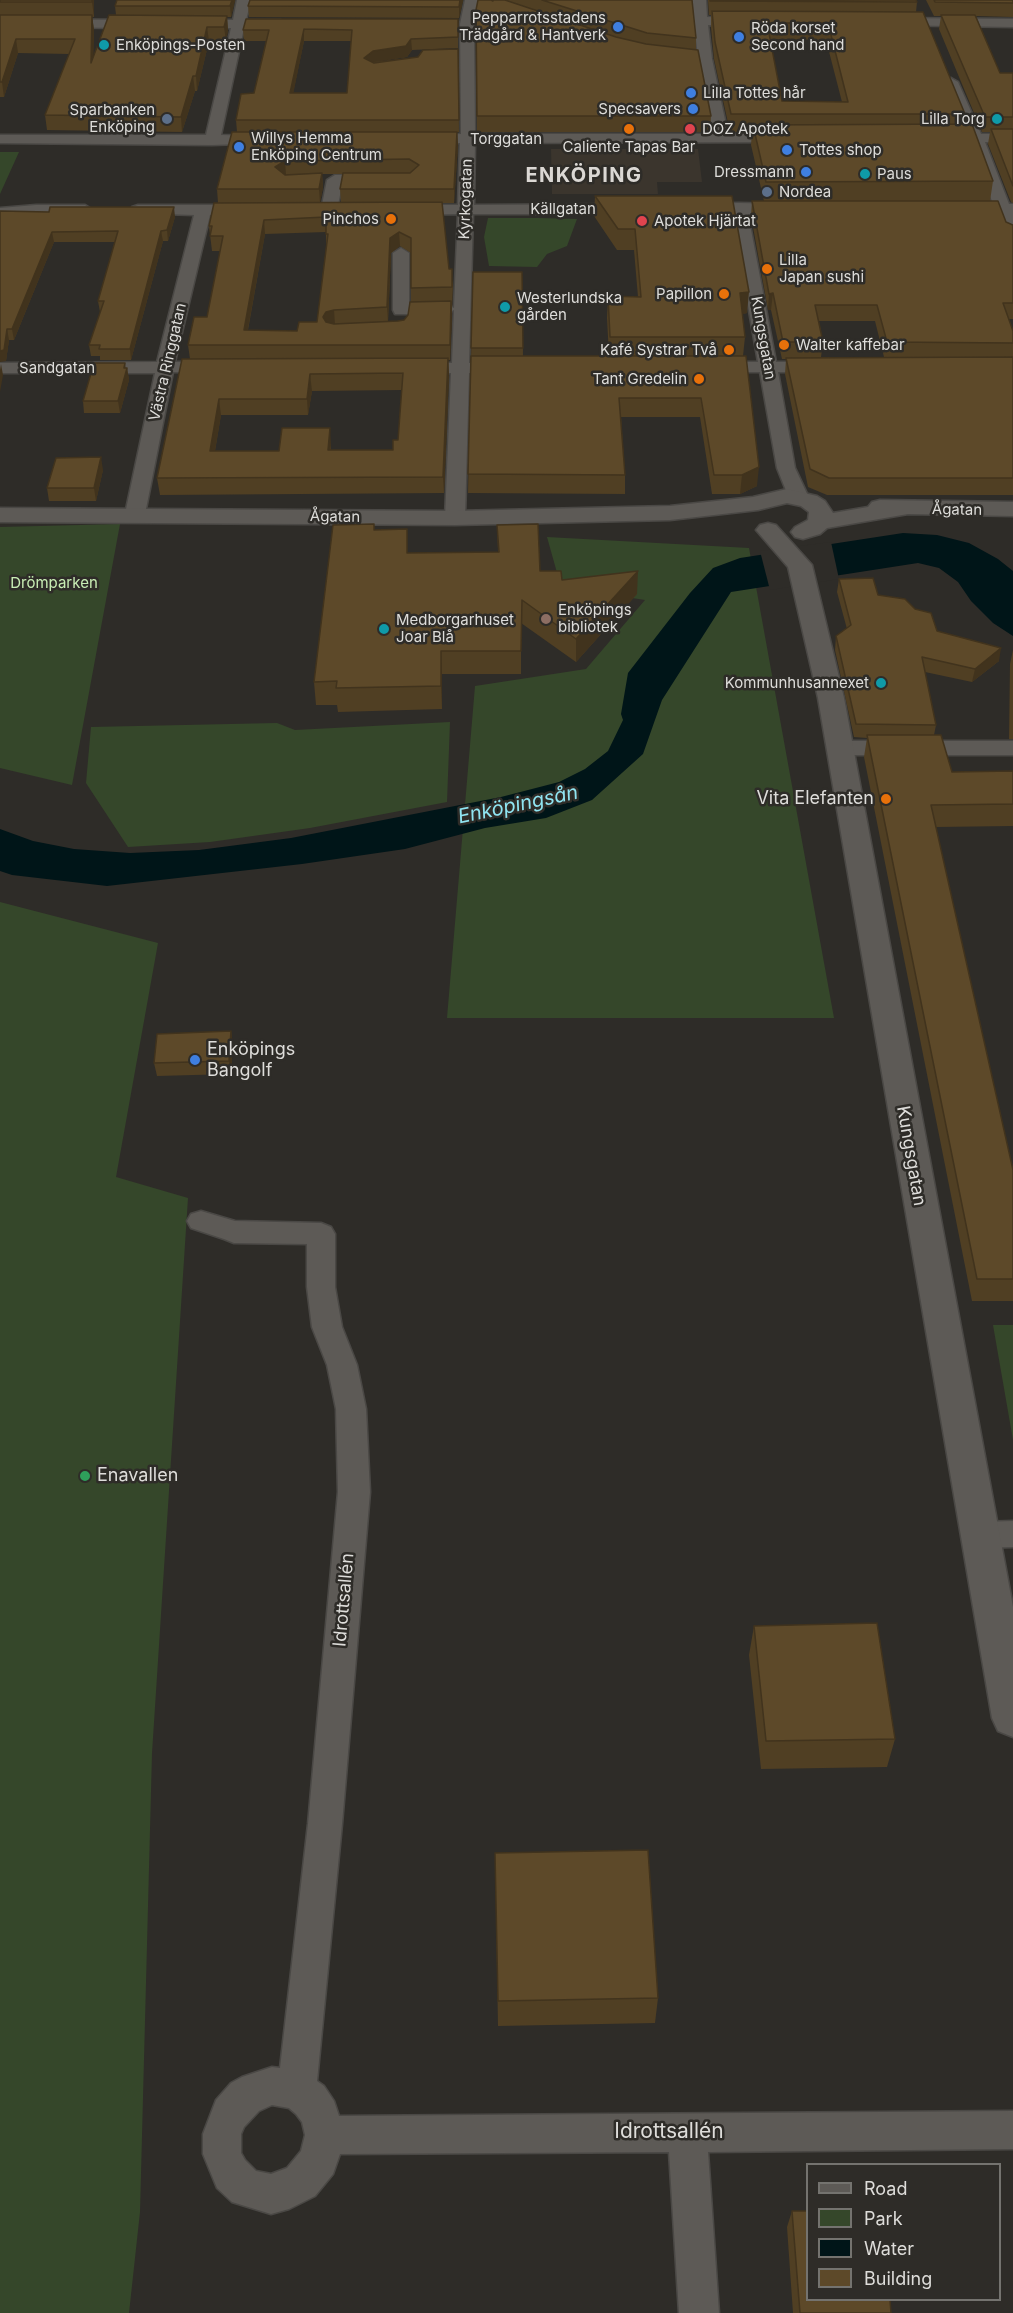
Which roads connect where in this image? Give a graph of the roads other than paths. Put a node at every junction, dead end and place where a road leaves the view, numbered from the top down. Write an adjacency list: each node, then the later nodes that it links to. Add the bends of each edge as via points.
1 (244, 0): 11 (street)
2 (472, 0): 21 (street, Kyrkogatan, via 462,24)
3 (699, 0): 4 (street)
4 (702, 21): 5 (street); 14 (street, via 699,58)
5 (762, 22)
6 (879, 22): 8 (street)
7 (0, 23): 9 (street)
8 (1013, 23)
9 (154, 24)
10 (177, 24): 11 (street)
11 (237, 24): 12 (street); 23 (street)
12 (294, 24)
13 (947, 74): 17 (street)
14 (721, 138): 15 (street, Torggatan); 21 (street, Torggatan)
15 (800, 138)
16 (929, 138): 17 (street)
17 (976, 138): 18 (street); 31 (street)
18 (1013, 138)
19 (0, 139): 23 (street)
20 (410, 139): 21 (street, Torggatan)
21 (468, 139): 38 (street, Kyrkogatan)
22 (282, 140): 23 (street)
23 (212, 141)
24 (335, 180): 25 (street); 26 (street); 36 (street)
25 (399, 180)
26 (316, 181)
27 (739, 208): 29 (street); 30 (street); 48 (street, Kungsgatan)
28 (644, 209): 38 (street, Källgatan)
29 (680, 209)
30 (808, 209)
31 (1008, 209): 39 (street); 41 (street)
32 (100, 210): 40 (street)
33 (122, 210): 34 (street)
34 (203, 210): 35 (street); 46 (street, Västra Ringgatan)
35 (260, 210)
36 (329, 210)
37 (386, 210): 38 (street, Källgatan)
38 (466, 210): 44 (street, Kyrkogatan)
39 (946, 210)
40 (0, 213)
41 (1013, 237)
42 (401, 253): 43 (street)
43 (401, 309): 44 (street); 45 (street)
44 (462, 309): 53 (street, Kyrkogatan)
45 (398, 329)
46 (165, 367): 50 (street, Sandgatan); 51 (street, Sandgatan); 56 (street, Västra Ringgatan)
47 (699, 367): 48 (street)
48 (768, 367): 49 (street); 59 (street, Kungsgatan, via 786,468)
49 (833, 367)
50 (0, 368)
51 (234, 368)
52 (399, 368): 53 (street)
53 (459, 368): 54 (street); 58 (street, Kyrkogatan)
54 (527, 368)
55 (1013, 509): 59 (street, Ågatan, via 902,509)
56 (135, 514): 57 (street, Ågatan); 58 (street, Ågatan)
57 (0, 515)
58 (455, 518): 59 (street, Ågatan, via 670,513)
59 (792, 530): 60 (street, Kungsgatan)
60 (841, 748): 61 (street); 64 (street, Kungsgatan)
61 (1013, 748)
62 (201, 1221): 66 (street, Idrottsallén, via 234,1232 321,1234 321,1287 327,1327 342,1365 351,1409 354,1492)
63 (1013, 1534): 64 (street)
64 (981, 1535): 65 (street, Kungsgatan)
65 (1013, 1718)
66 (297, 2090): 69 (street, via 320,2115); 69 (street, via 272,2086 255,2091 230,2114 222,2134 222,2154 231,2174 246,2188 272,2194 289,2189 301,2182 319,2160)
67 (1013, 2130): 68 (street, Idrottsallén)
68 (687, 2132): 69 (street, Idrottsallén); 70 (street)
69 (324, 2135)
70 (699, 2313)

